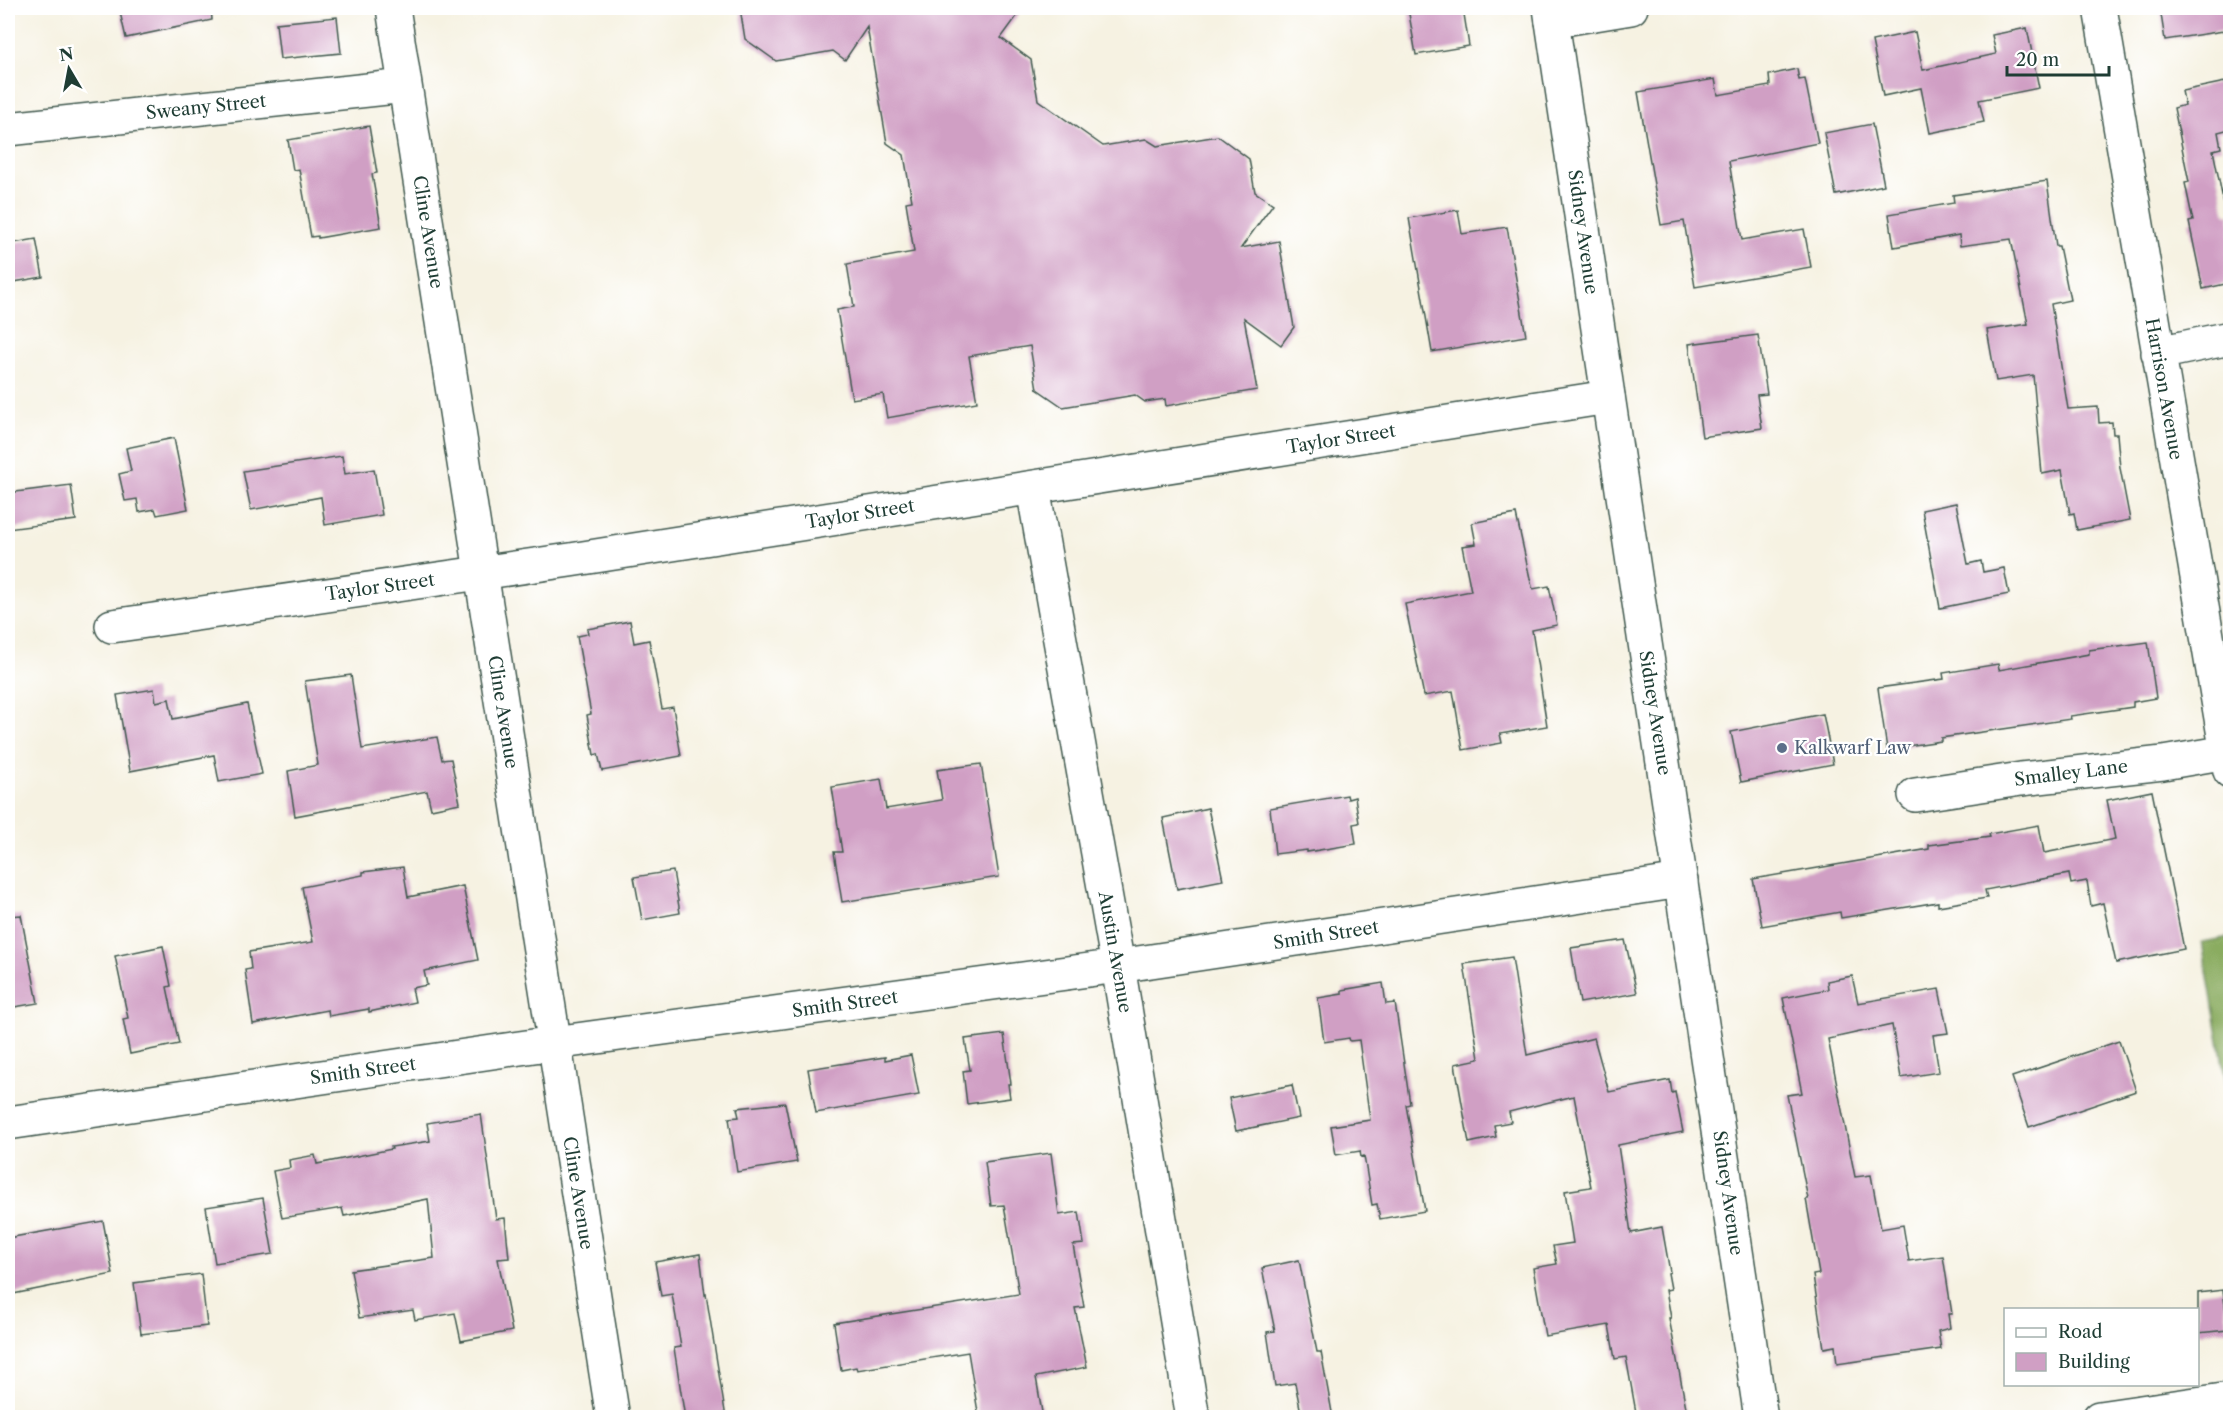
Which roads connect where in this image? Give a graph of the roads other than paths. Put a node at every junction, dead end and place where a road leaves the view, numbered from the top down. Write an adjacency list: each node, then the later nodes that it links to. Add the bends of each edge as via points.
1 (393, 8): 5 (street, Cline Avenue)
2 (1631, 8): 4 (street)
3 (2100, 8): 8 (street, Harrison Avenue)
4 (1551, 14): 9 (street, Sidney Avenue)
5 (405, 86): 6 (street, Sweany Street); 11 (street, Cline Avenue)
6 (8, 129)
7 (2230, 338): 8 (street)
8 (2158, 353): 13 (street, Harrison Avenue)
9 (1608, 397): 10 (street, Taylor Street); 15 (street, Sidney Avenue)
10 (1033, 488): 11 (street, Taylor Street); 16 (street, Austin Avenue)
11 (481, 573): 12 (street, Taylor Street); 17 (street, Cline Avenue)
12 (112, 626)
13 (2229, 762): 14 (street, Smalley Lane, via 2163,763)
14 (1915, 795)
15 (1681, 881): 16 (street, Smith Street); 22 (street, Sidney Avenue)
16 (1118, 966): 17 (street, Smith Street); 21 (street, Austin Avenue)
17 (554, 1043): 18 (street, Smith Street); 20 (street, Cline Avenue)
18 (8, 1123)
19 (2230, 1399): 23 (street)
20 (613, 1418)
21 (1193, 1418)
22 (1761, 1418)
23 (2099, 1418)

